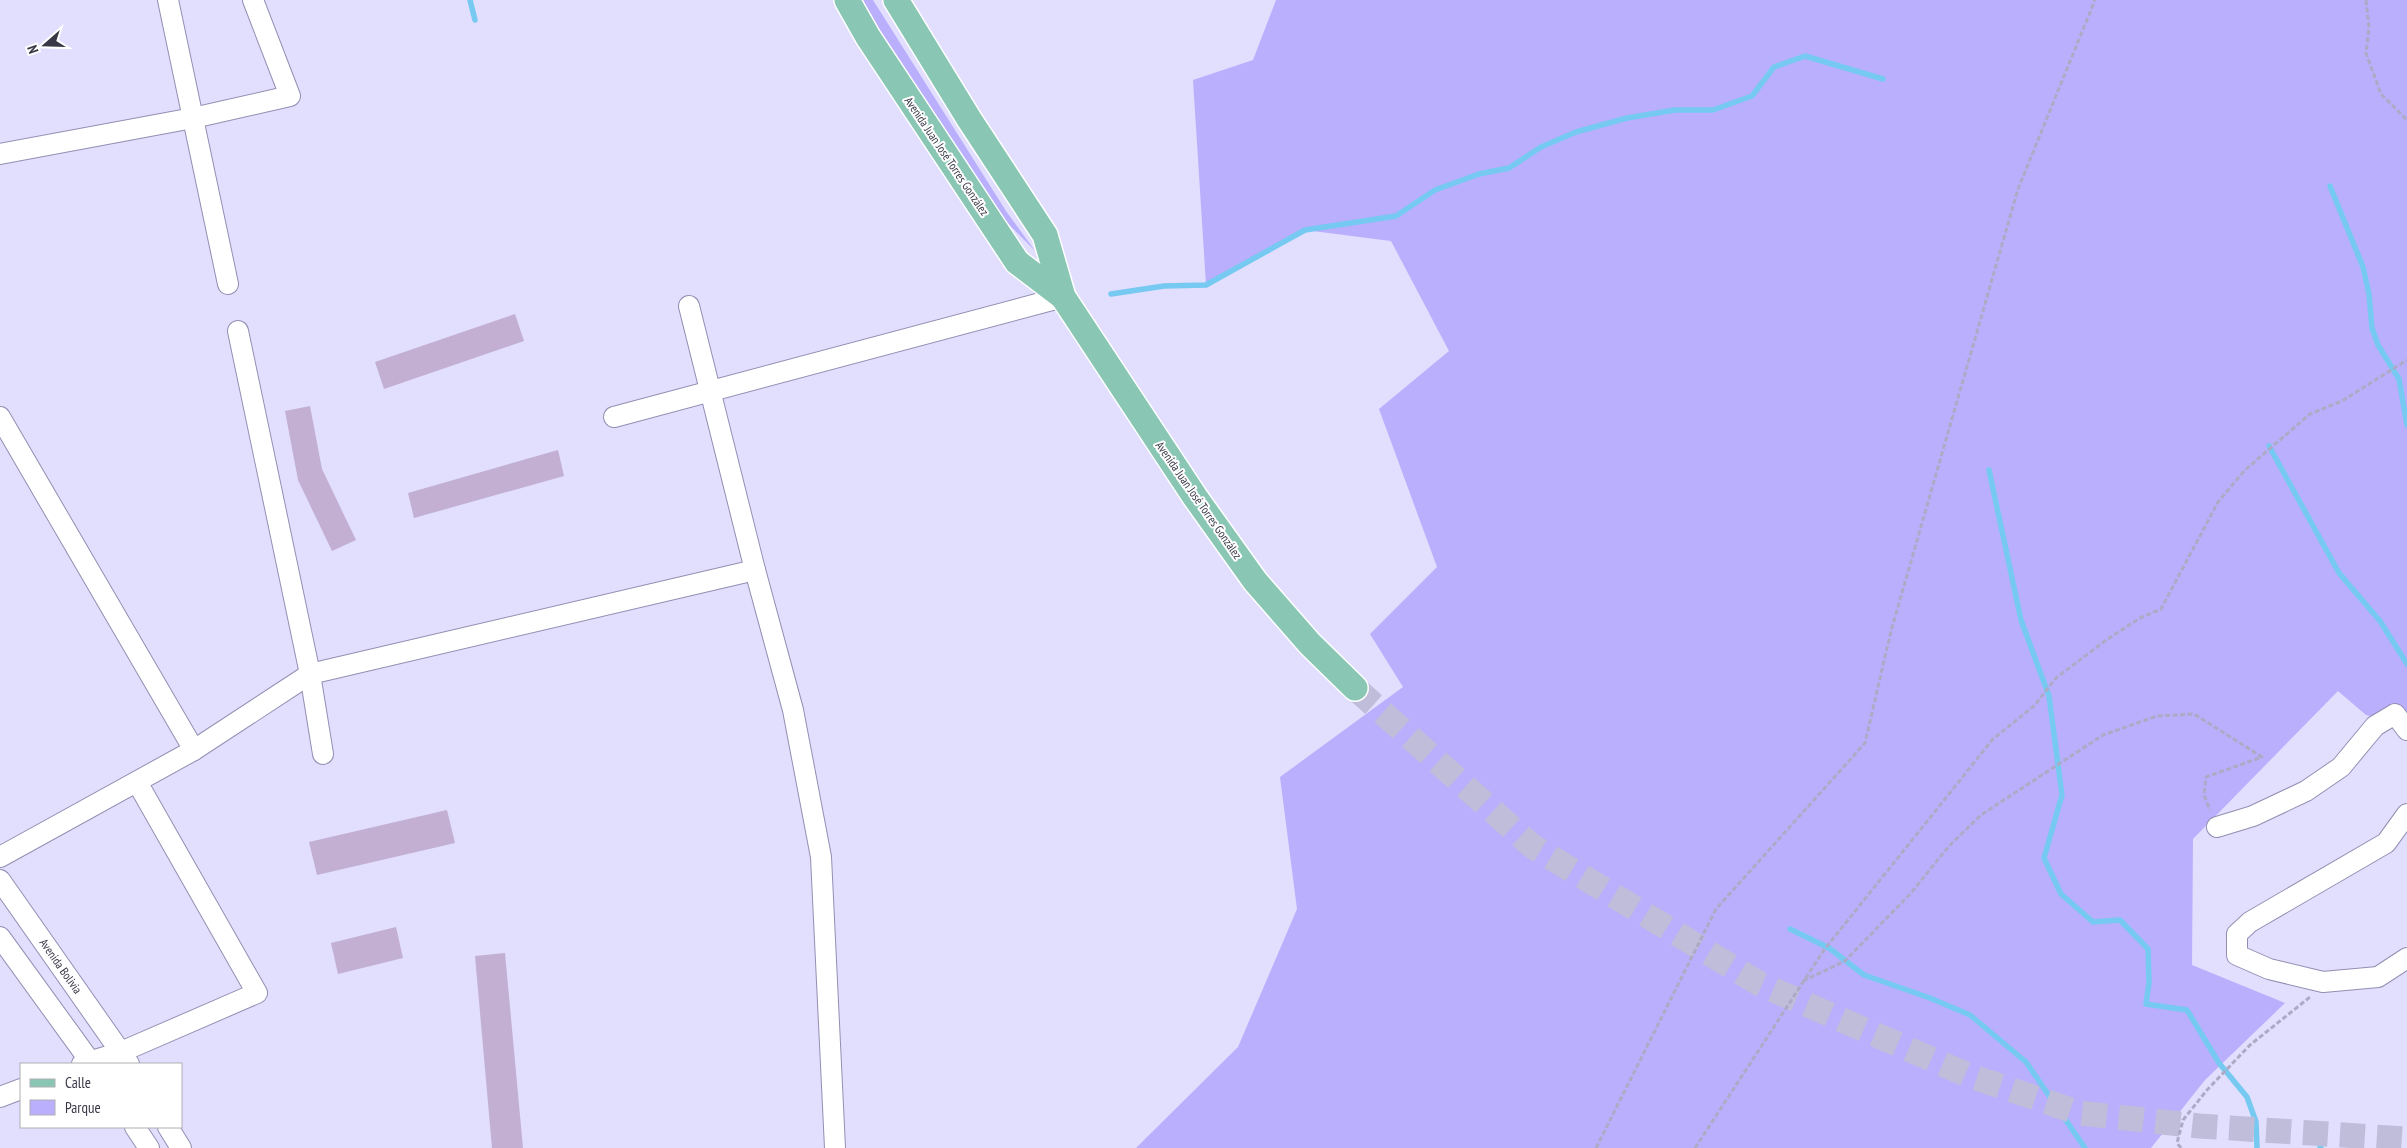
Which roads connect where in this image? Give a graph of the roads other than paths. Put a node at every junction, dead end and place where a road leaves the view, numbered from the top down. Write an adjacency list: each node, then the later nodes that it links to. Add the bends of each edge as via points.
1 (168, 0): 5 (street)
2 (253, 0): 5 (street, via 290,96)
3 (847, 0): 8 (main road, Avenida Juan José Torres González, via 868,37 1018,262)
4 (896, 0): 8 (main road, Avenida Juan José Torres González, via 968,119 1045,235)
5 (193, 118): 6 (street); 7 (street)
6 (0, 154)
7 (228, 284)
8 (1063, 297): 11 (street); 16 (main road, Avenida Juan José Torres González, via 1195,497 1255,581 1310,644)
9 (689, 306): 11 (street)
10 (238, 331): 15 (street)
11 (710, 391): 13 (street); 14 (street)
12 (0, 417): 18 (street)
13 (614, 417)
14 (755, 570): 15 (street); 35 (street, via 793,710 820,857)
15 (310, 674): 18 (street); 19 (street)
16 (1355, 688)
17 (2407, 730): 22 (street, via 2395,714 2375,726 2341,767 2306,791 2253,816)
18 (194, 750): 20 (street)
19 (323, 754)
20 (137, 782): 23 (street); 27 (street, via 258,994)
21 (2407, 814): 26 (street, via 2386,843 2250,922 2237,934 2237,955 2269,969 2323,982 2378,977)
22 (2217, 827)
23 (0, 857)
24 (0, 880): 27 (street, Avenida Bolivia)
25 (0, 937): 28 (street)
26 (2407, 958)
27 (125, 1058): 28 (street)
28 (88, 1063)
29 (20, 1089): 30 (street)
30 (0, 1098)
31 (136, 1128): 33 (street)
32 (169, 1128): 34 (street)
33 (149, 1148)
34 (181, 1148)
35 (835, 1148)

